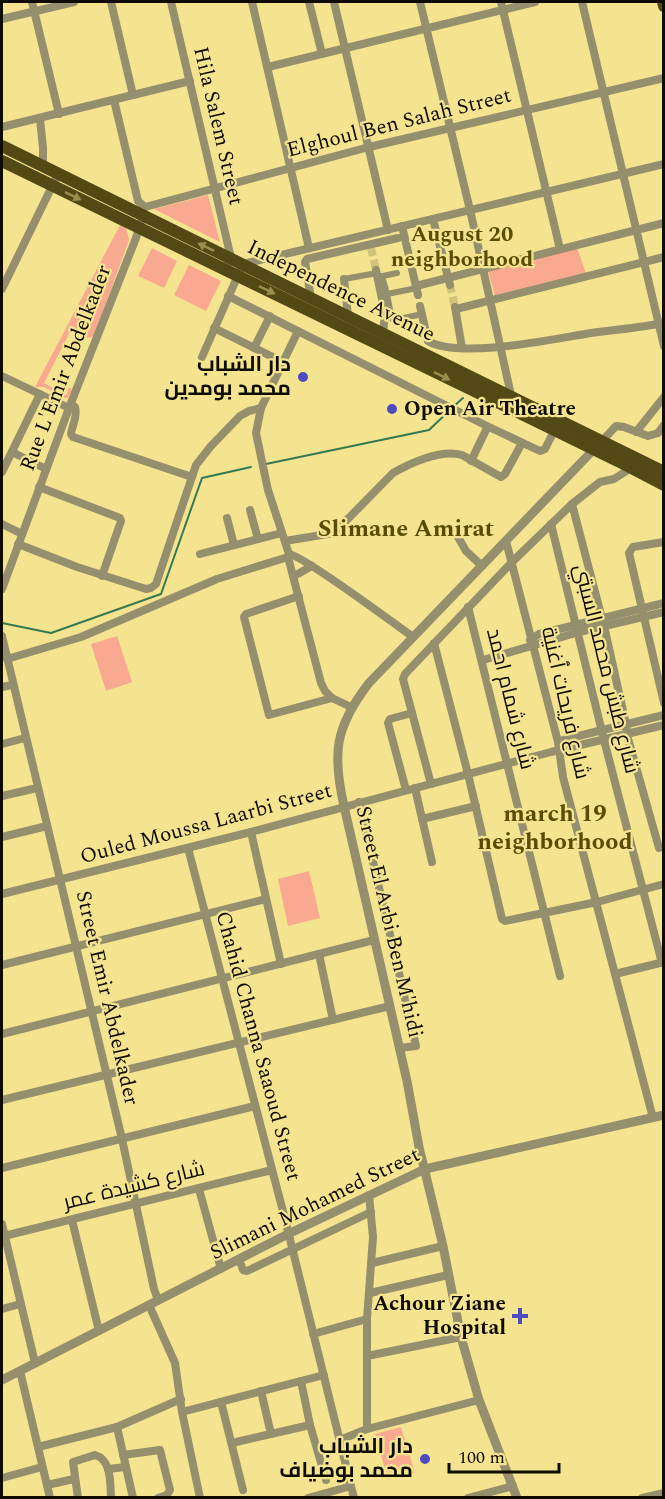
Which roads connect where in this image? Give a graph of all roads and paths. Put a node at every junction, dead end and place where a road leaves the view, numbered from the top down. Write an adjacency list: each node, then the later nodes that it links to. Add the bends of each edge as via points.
1 (32, 2): 12 (street)
2 (74, 2): 12 (street)
3 (111, 2): 21 (street)
4 (171, 2): 19 (street, Hila Salem Street)
5 (252, 2): 17 (street)
6 (309, 2): 16 (street)
7 (334, 2): 15 (street)
8 (420, 2): 14 (street)
9 (535, 2): 11 (street)
10 (582, 2): 20 (street)
11 (502, 5): 14 (street); 23 (street)
12 (35, 11): 13 (street); 24 (street)
13 (2, 19)
14 (426, 28): 15 (street); 27 (street)
15 (345, 48): 16 (street); 29 (street)
16 (322, 54): 17 (street)
17 (268, 67): 33 (street)
18 (663, 78): 20 (street, Elghoul Ben Salah Street)
19 (190, 81): 21 (street); 38 (street, Hila Salem Street)
20 (603, 92): 23 (street, Elghoul Ben Salah Street); 35 (street)
21 (133, 95): 22 (street)
22 (114, 100): 24 (street); 42 (street)
23 (526, 110): 27 (street, Elghoul Ben Salah Street); 39 (street)
24 (58, 114): 25 (street)
25 (40, 119): 26 (street); 32 (street)
26 (2, 127)
27 (450, 129): 29 (street, Elghoul Ben Salah Street); 40 (street)
28 (2, 146): 32 (main road, Independence Avenue)
29 (369, 147): 33 (street, Elghoul Ben Salah Street); 45 (street)
30 (2, 161): 36 (main road, Independence Avenue)
31 (663, 164): 35 (street)
32 (43, 166): 34 (main road, Independence Avenue); 36 (street)
33 (292, 168): 38 (street, Elghoul Ben Salah Street); 48 (street)
34 (58, 174): 37 (street); 42 (main road, Independence Avenue)
35 (622, 174): 39 (street); 46 (street)
36 (41, 180): 37 (main road, Independence Avenue)
37 (53, 186): 42 (main road, Independence Avenue, one-way to 42); 59 (street)
38 (214, 188): 42 (street, Elghoul Ben Salah Street); 52 (street, Hila Salem Street)
39 (546, 192): 40 (street); 49 (street)
40 (470, 210): 41 (street); 54 (street)
41 (433, 219): 44 (street); 58 (street)
42 (141, 222): 52 (main road, Independence Avenue); 82 (street, Rue L'Emir Abdelkader)
43 (663, 223): 46 (street)
44 (402, 226): 45 (street); 53 (street)
45 (388, 230): 48 (street)
46 (636, 230): 49 (street); 51 (street)
47 (398, 238): 63 (street, via 306,260)
48 (309, 249): 55 (street)
49 (560, 249): 54 (street)
50 (663, 257): 51 (street)
51 (643, 261): 64 (street); 68 (street)
52 (228, 264): 55 (main road, Independence Avenue)
53 (412, 269): 56 (street); 61 (street)
54 (483, 269): 58 (street); 64 (street)
55 (240, 270): 62 (street); 63 (main road, Independence Avenue); 86 (main road, Independence Avenue, one-way to 86)
56 (378, 274): 57 (street); 60 (street); 69 (street)
57 (344, 279): 67 (street)
58 (449, 282): 61 (street)
59 (2, 289)
60 (386, 290)
61 (417, 290): 65 (street, via 387,294 392,319)
62 (228, 296): 66 (street); 70 (street)
63 (311, 298): 67 (main road, Independence Avenue)
64 (490, 302): 73 (street); 75 (street, via 455,308)
65 (421, 310): 75 (street, via 428,341)
66 (270, 316): 71 (street); 74 (street)
67 (348, 316): 69 (main road, Independence Avenue)
68 (660, 323): 72 (street); 73 (street)
69 (386, 325): 80 (main road, Independence Avenue)
70 (214, 328): 74 (street); 76 (street)
71 (298, 331): 77 (street); 85 (street)
72 (663, 346)
73 (501, 347): 75 (street); 80 (street)
74 (254, 348): 77 (street)
75 (462, 348)
76 (202, 357)
77 (283, 362): 83 (street)
78 (2, 376): 79 (street)
79 (40, 394): 82 (street); 90 (street)
80 (511, 395): 89 (main road, Independence Avenue)
81 (663, 397): 87 (street)
82 (70, 406): 94 (street, Rue L'Emir Abdelkader); 96 (street, via 75,407 77,414 71,431 74,437)
83 (261, 408): 96 (street, via 240,416 196,465); 105 (street, via 256,433 258,450)
84 (663, 425): 87 (street, via 654,435)
85 (491, 428): 88 (street); 91 (street, via 484,431)
86 (554, 431): 88 (street, via 543,451); 89 (main road, Independence Avenue)
87 (636, 432): 89 (street, via 616,426)
88 (522, 443): 91 (street, via 501,477)
89 (598, 446): 93 (main road, Independence Avenue); 95 (main road, Independence Avenue); 108 (street, Street El Arbi Ben M'hidi)
90 (12, 452): 92 (street); 94 (street)
91 (471, 461): 105 (street, via 455,453 442,453 403,468 393,473 334,533)
92 (3, 466)
93 (631, 468): 97 (main road, Independence Avenue); 99 (street, via 614,479 600,482)
94 (46, 470): 98 (street, Rue L'Emir Abdelkader)
95 (663, 472)
96 (192, 477): 117 (street, via 156,584 146,589)
97 (663, 485)
98 (39, 487): 104 (street, Rue L'Emir Abdelkader); 117 (street, via 120,518)
99 (572, 504): 103 (street); 126 (street)
100 (250, 510): 107 (street)
101 (227, 518): 111 (street)
102 (2, 524): 104 (street)
103 (552, 524): 114 (street); 127 (street, شارع طبش محمد السبتي)
104 (22, 534): 110 (street, Rue L'Emir Abdelkader)
105 (284, 537): 107 (street); 113 (street)
106 (459, 537): 116 (street, via 466,551)
107 (258, 539): 111 (street)
108 (506, 541): 114 (street, شارع فريحات ٱغنية); 116 (street, Street El Arbi Ben M'hidi)
109 (663, 542): 125 (street, via 633,547 629,553)
110 (18, 543): 117 (street); 119 (street, Rue L'Emir Abdelkader)
111 (234, 546): 112 (street)
112 (200, 554)
113 (289, 556): 115 (street, via 293,554); 118 (street); 132 (street, via 217,579 81,637)
114 (512, 562): 123 (street); 131 (street, شارع فريحات ٱغنية)
115 (312, 566): 118 (street); 129 (street)
116 (482, 566): 129 (street, Street El Arbi Ben M'hidi)
117 (102, 576)
118 (294, 576): 121 (street)
119 (3, 579): 120 (street)
120 (2, 589)
121 (299, 596): 136 (street, via 321,683); 136 (street, via 244,617 269,715)
122 (663, 603): 125 (street)
123 (468, 607): 130 (street); 133 (street, شارع شمام احمد)
124 (663, 612): 125 (street)
125 (642, 613): 126 (street); 137 (street)
126 (603, 622): 127 (street); 141 (street)
127 (578, 628): 131 (street); 143 (street, شارع طبش محمد السبتي)
128 (2, 636): 132 (street, Street Emir Abdelkader)
129 (413, 637): 138 (street, Street El Arbi Ben M'hidi)
130 (434, 642): 139 (street, via 404,676); 150 (street)
131 (531, 643): 133 (street); 148 (street, شارع فريحات ٱغنية)
132 (4, 654): 134 (street, Street Emir Abdelkader)
133 (483, 660): 149 (street, شارع شمام احمد)
134 (12, 685): 135 (street); 145 (street, Street Emir Abdelkader)
135 (2, 687)
136 (332, 698): 138 (street)
137 (663, 703)
138 (351, 707): 157 (street, Street El Arbi Ben M'hidi, via 340,733 338,750 337,771)
139 (412, 713): 151 (street); 153 (street, via 389,720)
140 (663, 715): 141 (street, Ouled Moussa Laarbi Street)
141 (626, 724): 143 (street, Ouled Moussa Laarbi Street); 144 (street)
142 (663, 726): 144 (street, Ouled Moussa Laarbi Street)
143 (602, 729): 146 (street, شارع طبش محمد السبتي); 148 (street, Ouled Moussa Laarbi Street)
144 (627, 735): 146 (street, Ouled Moussa Laarbi Street); 163 (street)
145 (25, 738): 147 (street); 152 (street, Street Emir Abdelkader)
146 (604, 740): 148 (street, Ouled Moussa Laarbi Street); 169 (street, شارع طبش محمد السبتي)
147 (2, 744)
148 (559, 746): 149 (street, Ouled Moussa Laarbi Street); 172 (street, شارع فريحات ٱغنية, via 563,777)
149 (508, 763): 150 (street, Ouled Moussa Laarbi Street); 173 (street, شارع شمام احمد)
150 (468, 774): 151 (street, Ouled Moussa Laarbi Street); 156 (street)
151 (430, 784): 153 (street, Ouled Moussa Laarbi Street)
152 (37, 788): 154 (street); 159 (street, Street Emir Abdelkader)
153 (411, 789): 155 (street, Ouled Moussa Laarbi Street); 158 (street)
154 (2, 796)
155 (359, 802): 157 (street, Ouled Moussa Laarbi Street); 165 (street)
156 (476, 806): 158 (street); 173 (street, via 502,919)
157 (344, 807): 160 (street, Ouled Moussa Laarbi Street); 166 (street, Street El Arbi Ben M'hidi)
158 (422, 819): 164 (street)
159 (47, 826): 161 (street); 167 (street, Street Emir Abdelkader)
160 (251, 832): 162 (street, Ouled Moussa Laarbi Street); 171 (street)
161 (2, 837)
162 (188, 848): 167 (street, Ouled Moussa Laarbi Street); 174 (street, Chahid Channa Saaoud Street)
163 (659, 848)
164 (432, 862)
165 (374, 866): 166 (street); 180 (street)
166 (358, 869): 177 (street, Street El Arbi Ben M'hidi)
167 (60, 880): 170 (street, Ouled Moussa Laarbi Street); 178 (street, Street Emir Abdelkader)
168 (663, 884): 169 (street)
169 (644, 889): 172 (street); 176 (street, شارع طبش محمد السبتي)
170 (2, 894)
171 (266, 899): 174 (street); 183 (street)
172 (597, 902): 173 (street); 185 (street, شارع فريحات ٱغنية)
173 (544, 913): 186 (street, شارع شمام احمد)
174 (205, 914): 178 (street); 187 (street, Chahid Channa Saaoud Street)
175 (663, 924): 176 (street)
176 (654, 926): 182 (street, شارع طبش محمد السبتي)
177 (374, 940): 179 (street); 181 (street, Street El Arbi Ben M'hidi)
178 (75, 946): 184 (street); 189 (street, Street Emir Abdelkader)
179 (319, 954): 183 (street); 190 (street)
180 (395, 957): 181 (street); 193 (street, via 416,1046)
181 (379, 959): 188 (street, Street El Arbi Ben M'hidi)
182 (663, 962): 185 (street)
183 (281, 964): 187 (street)
184 (2, 965)
185 (615, 974): 198 (street, شارع فريحات ٱغنية)
186 (560, 976)
187 (222, 978): 189 (street); 192 (street, Chahid Channa Saaoud Street)
188 (390, 1006): 190 (street); 193 (street, Street El Arbi Ben M'hidi)
189 (90, 1011): 191 (street); 194 (street, Street Emir Abdelkader)
190 (333, 1020): 192 (street)
191 (2, 1034)
192 (239, 1042): 194 (street); 196 (street, Chahid Channa Saaoud Street)
193 (399, 1048): 201 (street, Street El Arbi Ben M'hidi)
194 (107, 1074): 195 (street); 199 (street, Street Emir Abdelkader)
195 (2, 1100)
196 (255, 1106): 199 (street); 202 (street, Chahid Channa Saaoud Street)
197 (663, 1115): 198 (street, Slimani Mohamed Street)
198 (653, 1118): 201 (street, Slimani Mohamed Street)
199 (122, 1139): 200 (street); 205 (street, Street Emir Abdelkader)
200 (2, 1168)
201 (424, 1169): 204 (street, Slimani Mohamed Street); 213 (street, Street El Arbi Ben M'hidi)
202 (272, 1170): 203 (street, شارع كشيدة عمر); 211 (street, Chahid Channa Saaoud Street)
203 (199, 1189): 205 (street, شارع كشيدة عمر); 217 (street)
204 (369, 1195): 206 (street); 207 (street, Slimani Mohamed Street)
205 (135, 1203): 208 (street, شارع كشيدة عمر); 220 (street, Street Emir Abdelkader)
206 (371, 1212): 210 (street); 216 (street)
207 (324, 1217): 210 (street); 211 (street, Slimani Mohamed Street)
208 (72, 1220): 212 (street, شارع كشيدة عمر); 225 (street)
209 (2, 1224): 212 (street)
210 (330, 1231): 214 (street)
211 (288, 1234): 214 (street, Chahid Channa Saaoud Street); 215 (street, Slimani Mohamed Street)
212 (4, 1236): 221 (street)
213 (443, 1246): 216 (street); 218 (street, Street El Arbi Ben M'hidi)
214 (292, 1248): 215 (street, via 247,1271); 226 (street, Chahid Channa Saaoud Street)
215 (239, 1259): 217 (street, Slimani Mohamed Street)
216 (372, 1263): 219 (street)
217 (221, 1269): 220 (street, Slimani Mohamed Street)
218 (448, 1275): 219 (street); 227 (street, Street El Arbi Ben M'hidi)
219 (370, 1293): 224 (street)
220 (158, 1300): 222 (street, Slimani Mohamed Street)
221 (20, 1304): 223 (street); 229 (street)
222 (149, 1305): 225 (street, Slimani Mohamed Street); 235 (street, via 175,1363)
223 (2, 1309)
224 (367, 1319): 226 (street); 228 (street)
225 (99, 1331): 229 (street, Slimani Mohamed Street)
226 (314, 1334): 231 (street, Chahid Channa Saaoud Street)
227 (461, 1337): 228 (street); 236 (street, Street El Arbi Ben M'hidi)
228 (367, 1356): 241 (street)
229 (35, 1363): 230 (street, Slimani Mohamed Street)
230 (20, 1371): 232 (street, Slimani Mohamed Street); 245 (street)
231 (324, 1375): 233 (street); 243 (street, Chahid Channa Saaoud Street)
232 (2, 1380)
233 (301, 1381): 234 (street); 239 (street)
234 (261, 1391): 237 (street); 242 (street)
235 (181, 1399): 238 (street); 240 (street)
236 (479, 1400): 241 (street); 255 (street, Street El Arbi Ben M'hidi)
237 (221, 1402): 238 (street); 244 (street)
238 (182, 1412): 263 (street)
239 (310, 1425): 242 (street); 252 (street)
240 (117, 1427): 245 (street); 246 (street)
241 (367, 1429): 243 (street)
242 (271, 1434): 244 (street)
243 (340, 1440): 254 (street, Chahid Channa Saaoud Street)
244 (232, 1443): 256 (street)
245 (38, 1447): 247 (street)
246 (123, 1455): 248 (street); 262 (street, via 160,1450 170,1490)
247 (42, 1467): 250 (street); 253 (street)
248 (125, 1467): 249 (street); 261 (street)
249 (108, 1468): 251 (street, via 100,1456 75,1461); 260 (street)
250 (2, 1479)
251 (74, 1479): 253 (street); 259 (street)
252 (326, 1480)
253 (47, 1485): 258 (street)
254 (351, 1486): 264 (street); 265 (street, Chahid Channa Saaoud Street)
255 (513, 1486): 266 (street); 267 (street, Street El Arbi Ben M'hidi)
256 (243, 1490)
257 (663, 1493): 268 (street)
258 (50, 1497)
259 (78, 1497)
260 (111, 1497)
261 (133, 1497)
262 (158, 1497)
263 (200, 1497)
264 (308, 1497)
265 (354, 1497)
266 (468, 1497)
267 (517, 1497)
268 (642, 1497)

